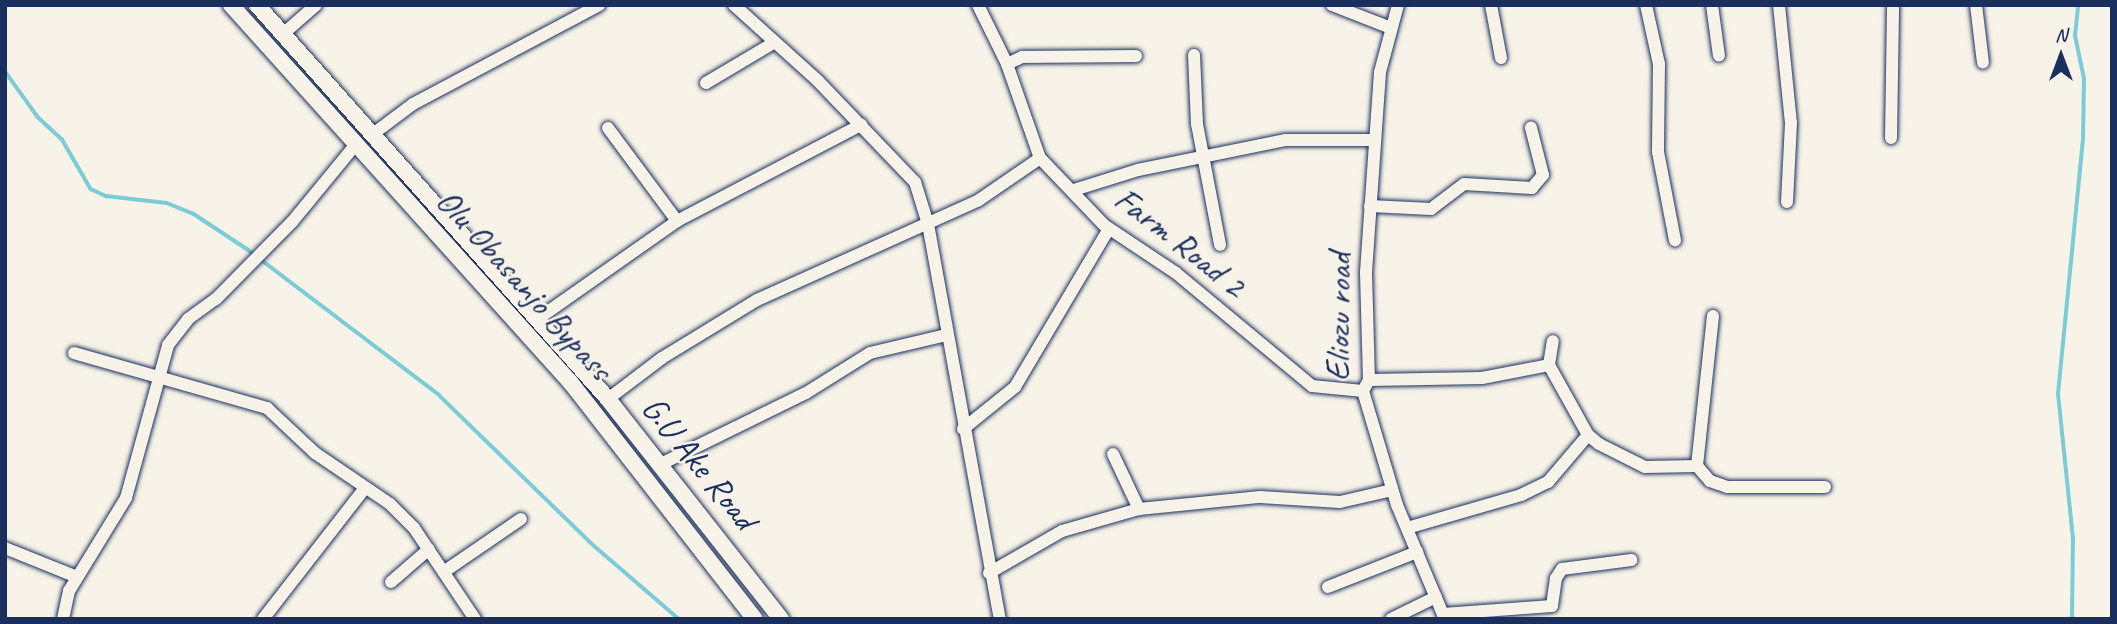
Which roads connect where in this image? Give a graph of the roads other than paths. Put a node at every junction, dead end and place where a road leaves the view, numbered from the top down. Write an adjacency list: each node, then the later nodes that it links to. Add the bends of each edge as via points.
1 (231, 5): 31 (main road, Olu Obasanjo Bypass)
2 (257, 5): 16 (main road, G.U Ake Road)
3 (316, 5): 16 (street)
4 (599, 5): 28 (street, via 413,104)
5 (734, 5): 17 (street)
6 (978, 5): 23 (street, Farm Road 2)
7 (1332, 5): 15 (street)
8 (1398, 5): 15 (street, Eliozu road)
9 (1491, 5): 21 (street)
10 (1646, 5): 40 (street, via 1659,64 1658,152)
11 (1712, 5): 20 (street)
12 (1779, 5): 35 (street, via 1791,123)
13 (1893, 5): 29 (street)
14 (1976, 5): 22 (street)
15 (1391, 28): 30 (street, Eliozu road, via 1380,72)
16 (283, 34): 28 (main road, G.U Ake Road)
17 (775, 42): 24 (street); 25 (street)
18 (1194, 55): 32 (street)
19 (1136, 56): 23 (street, via 1022,57)
20 (1719, 56)
21 (1501, 58)
22 (1983, 63)
23 (1007, 64): 33 (street, Farm Road 2)
24 (706, 83)
25 (861, 125): 37 (street); 38 (street, via 915,182)
26 (608, 128): 37 (street)
27 (1531, 128): 36 (street, via 1543,175 1532,188 1464,184 1431,209)
28 (373, 134): 43 (main road, G.U Ake Road)
29 (1891, 138)
30 (1375, 140): 32 (street, via 1286,140); 36 (street, Eliozu road)
31 (356, 144): 48 (street, via 216,299 188,319 168,345); 76 (main road, Olu Obasanjo Bypass, via 594,411)
32 (1202, 156): 34 (street); 41 (street)
33 (1040, 158): 34 (street, Farm Road 2); 38 (street, via 979,200)
34 (1074, 190): 39 (street, Farm Road 2)
35 (1787, 202)
36 (1370, 206): 49 (street, Eliozu road)
37 (677, 222): 43 (street)
38 (928, 223): 44 (street); 50 (street, via 757,300 662,358)
39 (1109, 229): 49 (street, Farm Road 2, via 1176,273 1312,386); 51 (street, via 1015,387)
40 (1675, 240)
41 (1220, 245)
42 (1713, 316): 55 (street)
43 (539, 318): 50 (main road, G.U Ake Road)
44 (947, 335): 51 (street); 54 (street, via 870,354 806,393)
45 (1553, 341): 47 (street)
46 (74, 353): 48 (street, via 110,360)
47 (1549, 365): 49 (street, Farm Road 2, via 1482,378); 52 (street)
48 (160, 380): 57 (street, via 267,408 316,453); 68 (street, via 126,498)
49 (1366, 386): 58 (street, Eliozu road)
50 (608, 399): 54 (main road, G.U Ake Road)
51 (963, 429): 67 (street)
52 (1588, 435): 55 (street, via 1645,467); 61 (street, via 1548,482 1521,495)
53 (1113, 454): 59 (street)
54 (661, 464): 77 (main road, G.U Ake Road)
55 (1697, 466): 56 (street, via 1710,481 1727,487)
56 (1825, 487)
57 (365, 488): 63 (street, via 390,504); 74 (street)
58 (1392, 490): 59 (street, via 1340,502 1260,497); 61 (street, Eliozu road)
59 (1139, 509): 67 (street, via 1062,531)
60 (521, 519): 66 (street)
61 (1407, 528): 64 (street, Eliozu road)
62 (5, 548): 68 (street)
63 (429, 549): 66 (street); 69 (street)
64 (1417, 552): 70 (street); 71 (street, Eliozu road)
65 (1631, 560): 72 (street, via 1562,569 1552,606)
66 (444, 571): 75 (street)
67 (989, 573): 78 (street)
68 (77, 577): 73 (street)
69 (391, 582)
70 (1328, 587)
71 (1436, 597): 72 (street, Eliozu road); 79 (street)
72 (1444, 617)
73 (63, 619)
74 (263, 619)
75 (475, 619)
76 (755, 619)
77 (781, 619)
78 (1000, 619)
79 (1391, 619)

